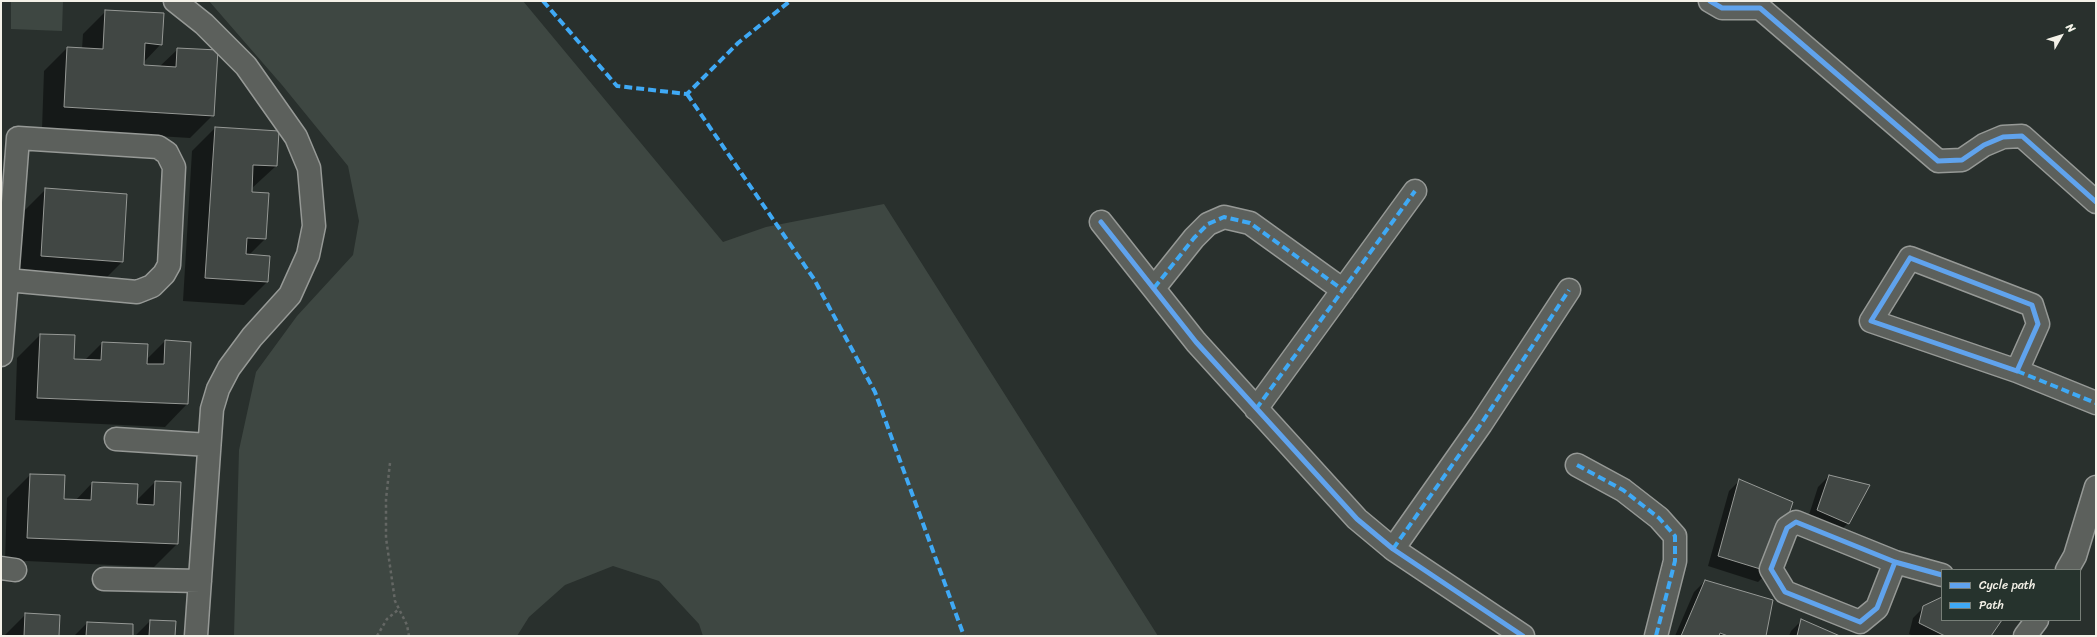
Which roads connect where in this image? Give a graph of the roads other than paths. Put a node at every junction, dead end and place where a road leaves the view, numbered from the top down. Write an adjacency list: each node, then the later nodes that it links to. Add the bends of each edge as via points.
1 (175, 1): 16 (street, via 204,24 246,66 296,137 309,168 314,226 308,255 290,295 252,337 229,368 218,389 212,409)
2 (1710, 1): 3 (street, via 1722,8)
3 (1761, 4): 5 (street, via 1938,161 1962,160 1984,144 2003,137 2022,136)
4 (1415, 191): 9 (street)
5 (2096, 202)
6 (1101, 222): 8 (street)
7 (7, 280): 7 (street, via 18,138 158,147 167,153 174,167 169,265 152,286 137,292); 11 (street)
8 (1154, 288): 9 (street, via 1194,238 1208,224 1224,218 1250,223); 14 (street, via 1196,342)
9 (1343, 290): 14 (street)
10 (1569, 290): 19 (street, via 1481,424)
11 (1, 355)
12 (2017, 371): 12 (street, via 1871,321 1910,258 2032,305 2038,324); 13 (street)
13 (2096, 403)
14 (1256, 409): 19 (street, via 1357,518)
15 (116, 439): 16 (street)
16 (209, 445): 24 (street)
17 (1577, 465): 28 (street, via 1623,490 1659,518 1675,536 1675,561)
18 (2096, 487): 21 (street, via 2075,556)
19 (1393, 549): 27 (street)
20 (1895, 562): 20 (street, via 1796,522 1787,528 1771,568 1785,592 1860,622 1877,608); 22 (street)
21 (2068, 569)
22 (1941, 575)
23 (104, 579): 24 (street)
24 (200, 581): 26 (street)
25 (2036, 621): 29 (street)
26 (196, 636)
27 (1523, 636)
28 (1656, 636)
29 (2025, 636)

